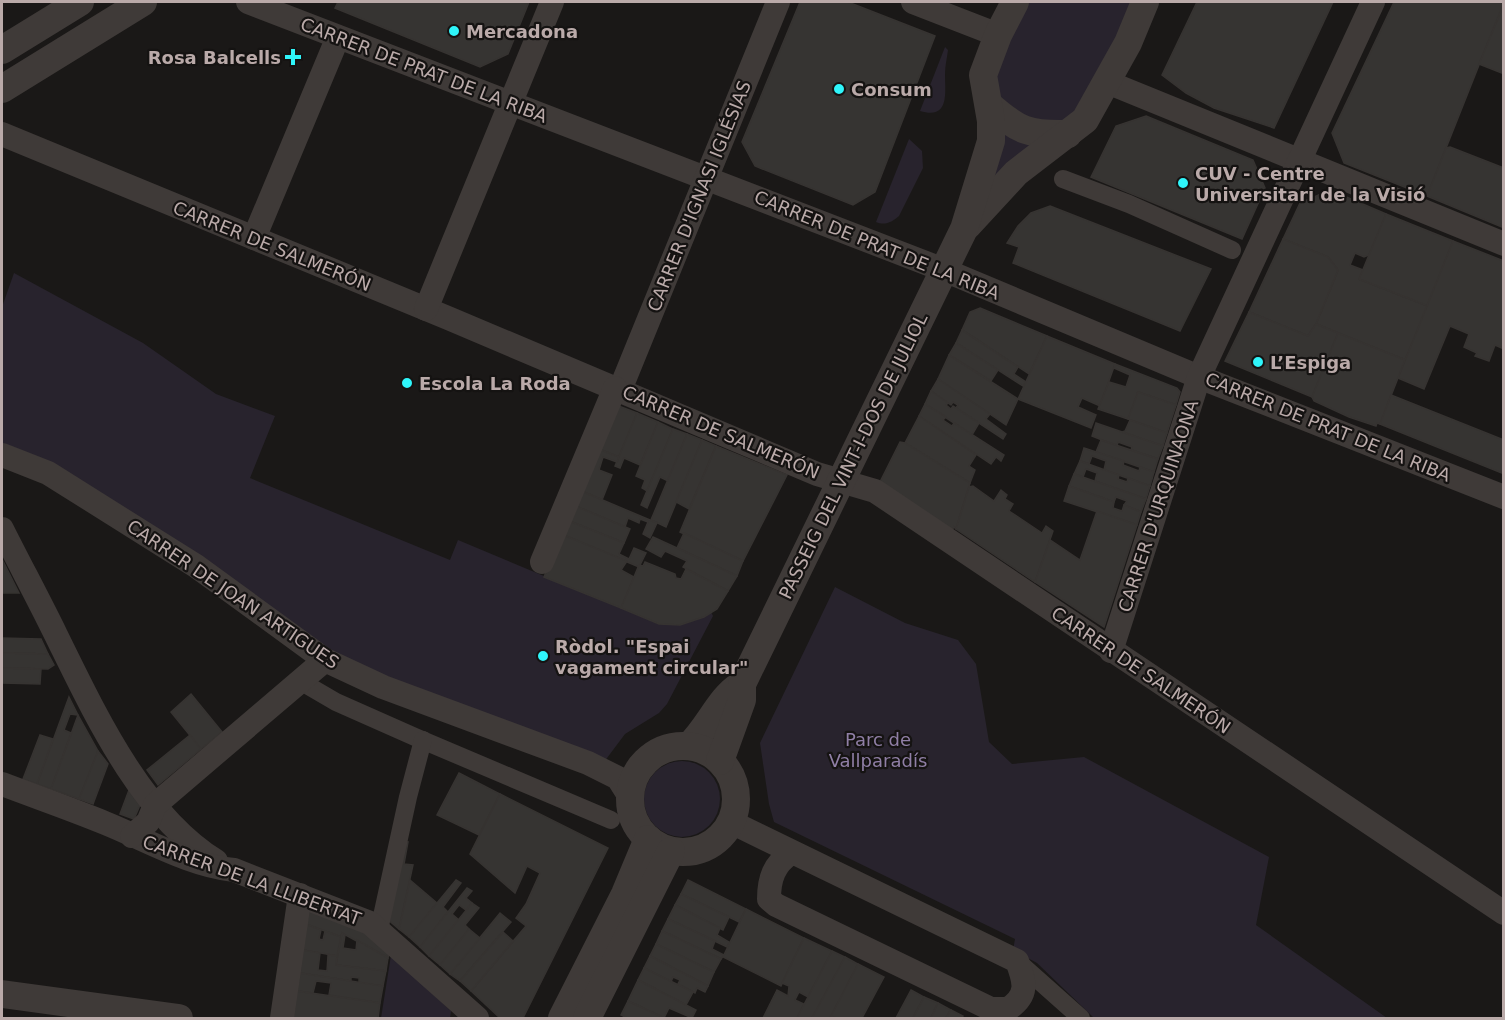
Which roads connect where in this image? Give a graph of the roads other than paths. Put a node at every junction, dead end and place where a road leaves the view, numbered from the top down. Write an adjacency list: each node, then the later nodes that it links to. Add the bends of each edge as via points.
1 (80, 2): 12 (street)
2 (143, 2): 14 (street)
3 (248, 2): 11 (street, CARRER DE PRAT DE LA RIBA)
4 (552, 2): 15 (street)
5 (778, 2): 20 (street, CARRER D'IGNASI IGLÉSIAS)
6 (913, 2): 10 (street)
7 (1015, 2): 10 (street, PASSEIG DEL VINT-I-DOS DE JULIOL)
8 (1373, 2): 19 (street, CARRER D'URQUINAONA)
9 (1144, 3): 13 (street, PASSEIG DEL VINT-I-DOS DE JULIOL)
10 (998, 35): 16 (street, PASSEIG DEL VINT-I-DOS DE JULIOL, via 983,75)
11 (338, 38): 15 (street, CARRER DE PRAT DE LA RIBA); 23 (street)
12 (2, 50)
13 (1107, 82): 18 (street, PASSEIG DEL VINT-I-DOS DE JULIOL, via 1085,120); 19 (street)
14 (2, 89)
15 (511, 103): 20 (street, CARRER DE PRAT DE LA RIBA); 27 (street)
16 (989, 105): 18 (street, via 1010,123 1035,135); 22 (street, PASSEIG DEL VINT-I-DOS DE JULIOL, via 991,141)
17 (2, 134): 23 (street, CARRER DE SALMERÓN)
18 (1068, 134): 22 (street, PASSEIG DEL VINT-I-DOS DE JULIOL, via 1016,173)
19 (1299, 162): 24 (street); 28 (street, CARRER D'URQUINAONA)
20 (706, 177): 26 (street, CARRER DE PRAT DE LA RIBA); 29 (street, CARRER D'IGNASI IGLÉSIAS)
21 (1063, 179): 25 (street)
22 (964, 229): 26 (street, PASSEIG DEL VINT-I-DOS DE JULIOL)
23 (254, 238): 27 (street, CARRER DE SALMERÓN)
24 (1503, 243)
25 (1232, 250)
26 (944, 270): 28 (street, CARRER DE PRAT DE LA RIBA); 31 (street, PASSEIG DEL VINT-I-DOS DE JULIOL)
27 (426, 309): 29 (street, CARRER DE SALMERÓN)
28 (1199, 377): 32 (street, CARRER DE PRAT DE LA RIBA); 35 (street, CARRER D'URQUINAONA)
29 (618, 389): 31 (street, CARRER DE SALMERÓN); 34 (street, CARRER D'IGNASI IGLÉSIAS)
30 (2, 455): 36 (street, CARRER DE JOAN ARTIGUES, via 48,473 192,563)
31 (840, 481): 35 (street, CARRER DE SALMERÓN, via 875,491); 38 (street, PASSEIG DEL VINT-I-DOS DE JULIOL)
32 (1503, 497)
33 (2, 529): 44 (street, via 120,759)
34 (543, 562)
35 (1111, 651): 52 (street, CARRER DE SALMERÓN)
36 (325, 660): 37 (street); 43 (street, CARRER DE JOAN ARTIGUES, via 383,687 588,763 618,778)
37 (300, 681): 39 (street, CARRER DE JOAN ARTIGUES, via 336,702); 44 (street)
38 (742, 684): 40 (street, PASSEIG DEL VINT-I-DOS DE JULIOL, via 728,693 703,733); 41 (street, PASSEIG DEL VINT-I-DOS DE JULIOL, via 742,699)
39 (423, 740): 45 (street, CARRER DE JOAN ARTIGUES); 53 (street)
40 (689, 746): 41 (street, via 701,748); 43 (street, via 654,755 637,773)
41 (720, 761): 46 (street, via 734,783)
42 (2, 784): 47 (street, CARRER DE LA LLIBERTAT)
43 (630, 797): 48 (street, via 634,820)
44 (155, 805): 47 (street, via 148,822); 50 (street, via 214,860)
45 (611, 820)
46 (731, 822): 48 (street, via 712,843 692,851); 49 (street)
47 (132, 836): 50 (street, CARRER DE LA LLIBERTAT, via 219,869)
48 (659, 845): 60 (street, via 625,894); 61 (street)
49 (791, 853): 54 (street); 54 (street, via 774,869 769,886 769,899 776,905 991,1010 1015,1004 1023,995 1025,983)
50 (234, 870): 51 (street, CARRER DE LA LLIBERTAT)
51 (300, 895): 53 (street, CARRER DE LA LLIBERTAT, via 370,922); 59 (street)
52 (1503, 913)
53 (379, 930): 57 (street, CARRER DE LA LLIBERTAT)
54 (1017, 961): 62 (street)
55 (2, 994): 56 (street)
56 (69, 1011): 58 (street)
57 (472, 1016)
58 (179, 1018)
59 (282, 1018)
60 (562, 1018)
61 (587, 1018)
62 (1081, 1018)

